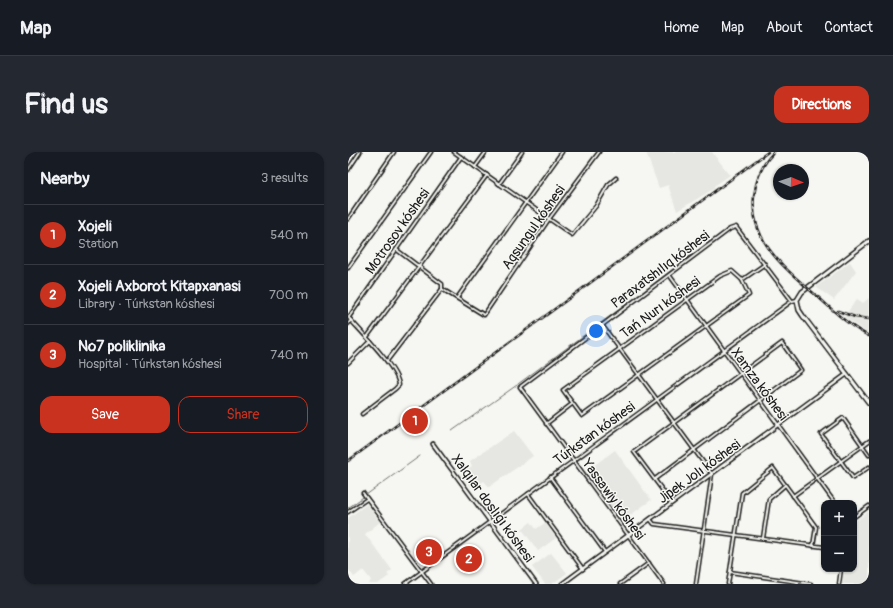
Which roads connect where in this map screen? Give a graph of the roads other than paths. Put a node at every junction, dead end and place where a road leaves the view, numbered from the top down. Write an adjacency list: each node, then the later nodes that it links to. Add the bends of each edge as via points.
1 (360, 152): 11 (street)
2 (394, 152): 16 (street)
3 (431, 152): 22 (street)
4 (454, 152): 9 (street)
5 (486, 152): 10 (street)
6 (522, 152): 14 (street)
7 (562, 152): 15 (street)
8 (599, 152): 17 (street, Aqsungul kóshesi)
9 (461, 157): 10 (street); 19 (street, Motrosov kóshesi)
10 (474, 167): 12 (street)
11 (348, 170)
12 (487, 175): 14 (street); 21 (street)
13 (616, 178): 17 (street, via 608,185 596,206 572,235)
14 (499, 184): 15 (street)
15 (525, 202): 17 (street); 26 (street)
16 (348, 219)
17 (549, 220): 26 (street, Aqsungul kóshesi, via 484,315)
18 (869, 241): 28 (main road, via 802,292)
19 (397, 250): 21 (street); 30 (street, Motrosov kóshesi)
20 (764, 264): 23 (street, Paraxatshılıq kóshesi, via 736,227); 24 (street); 29 (street)
21 (420, 266): 25 (street, via 442,284); 35 (street)
22 (348, 268)
23 (670, 275): 27 (street, Xamza kóshesi); 33 (street, Paraxatshılıq kóshesi)
24 (742, 280): 27 (street, Tań Nurı kóshesi, via 732,271 720,276); 34 (street, via 749,295)
25 (442, 289): 26 (street); 39 (street)
26 (457, 298)
27 (688, 299): 34 (street, Xamza kóshesi); 37 (street, Tań Nurı kóshesi)
28 (797, 300): 29 (street, Túrkstan kóshesi); 42 (main road, via 803,316)
29 (792, 301): 38 (street, Túrkstan kóshesi)
30 (348, 317): 31 (street)
31 (351, 320): 32 (street); 35 (street)
32 (348, 324)
33 (602, 325): 37 (street); 44 (street, Paraxatshılıq kóshesi)
34 (707, 326): 38 (street, Xamza kóshesi); 43 (street)
35 (367, 337): 36 (street)
36 (370, 341): 39 (street); 40 (street)
37 (620, 349): 43 (street); 48 (street, Tań Nurı kóshesi, via 563,390)
38 (724, 350): 41 (street, Xamza kóshesi); 45 (street, Túrkstan kóshesi)
39 (387, 361): 49 (street, via 399,385)
40 (348, 363)
41 (741, 374): 46 (street, Xamza kóshesi); 46 (street, via 782,343 801,370); 50 (street)
42 (848, 374): 47 (main road); 52 (street, Jipek Jolı kóshesi)
43 (639, 376): 45 (street); 48 (street, via 582,416)
44 (520, 387): 51 (street, Yassawiy kóshesi)
45 (656, 400): 50 (street); 58 (street, Túrkstan kóshesi)
46 (760, 400): 52 (street, Xamza kóshesi); 56 (street)
47 (869, 403)
48 (572, 404): 51 (street)
49 (362, 414)
50 (673, 423): 56 (street); 63 (street, via 634,452)
51 (546, 424): 58 (street, Yassawiy kóshesi)
52 (778, 425): 61 (street, Jipek Jolı kóshesi); 64 (street, Xamza kóshesi)
53 (869, 441): 55 (street)
54 (433, 444): 76 (street, Xalqılar doslıǵı kóshesi)
55 (862, 446): 57 (street); 59 (street); 59 (street, via 843,418 821,434)
56 (693, 450): 61 (street); 63 (street)
57 (869, 455)
58 (573, 460): 62 (street, Túrkstan kóshesi); 79 (street, Yassawiy kóshesi)
59 (841, 462): 60 (street, via 853,478); 64 (street)
60 (869, 467)
61 (712, 474): 71 (street, Jipek Jolı kóshesi); 77 (street)
62 (550, 478): 67 (street, Túrkstan kóshesi); 83 (street)
63 (654, 479): 71 (street)
64 (818, 479): 68 (street); 70 (street, Xamza kóshesi)
65 (785, 485): 68 (street); 78 (street, via 773,468 742,493); 80 (street, via 769,499)
66 (362, 493): 69 (street)
67 (528, 494): 76 (street, Túrkstan kóshesi); 85 (street)
68 (793, 496): 81 (street, via 816,528)
69 (367, 499): 73 (street); 86 (street)
70 (833, 500)
71 (672, 503): 75 (street, Jipek Jolı kóshesi)
72 (869, 506): 74 (street)
73 (348, 512)
74 (857, 516)
75 (650, 519): 77 (street, via 654,524); 79 (street, Jipek Jolı kóshesi)
76 (490, 521): 86 (street, Túrkstan kóshesi); 91 (street, Xalqılar doslıǵı kóshesi)
77 (704, 530): 78 (street); 95 (street)
78 (736, 534): 80 (street); 87 (street)
79 (628, 536): 83 (street, Jipek Jolı kóshesi); 84 (street, Yassawiy kóshesi)
80 (762, 538): 81 (street)
81 (813, 546): 82 (street)
82 (821, 547)
83 (605, 552): 85 (street, Jipek Jolı kóshesi)
84 (649, 563): 93 (street); 94 (street, Yassawiy kóshesi)
85 (583, 569): 92 (street, Jipek Jolı kóshesi)
86 (422, 572): 89 (street, Túrkstan kóshesi); 90 (street)
87 (730, 572): 96 (street); 97 (street)
88 (840, 572): 98 (street)
89 (405, 584)
90 (431, 584)
91 (536, 584)
92 (562, 584)
93 (620, 584)
94 (664, 584)
95 (696, 584)
96 (728, 584)
97 (811, 584)
98 (838, 584)

